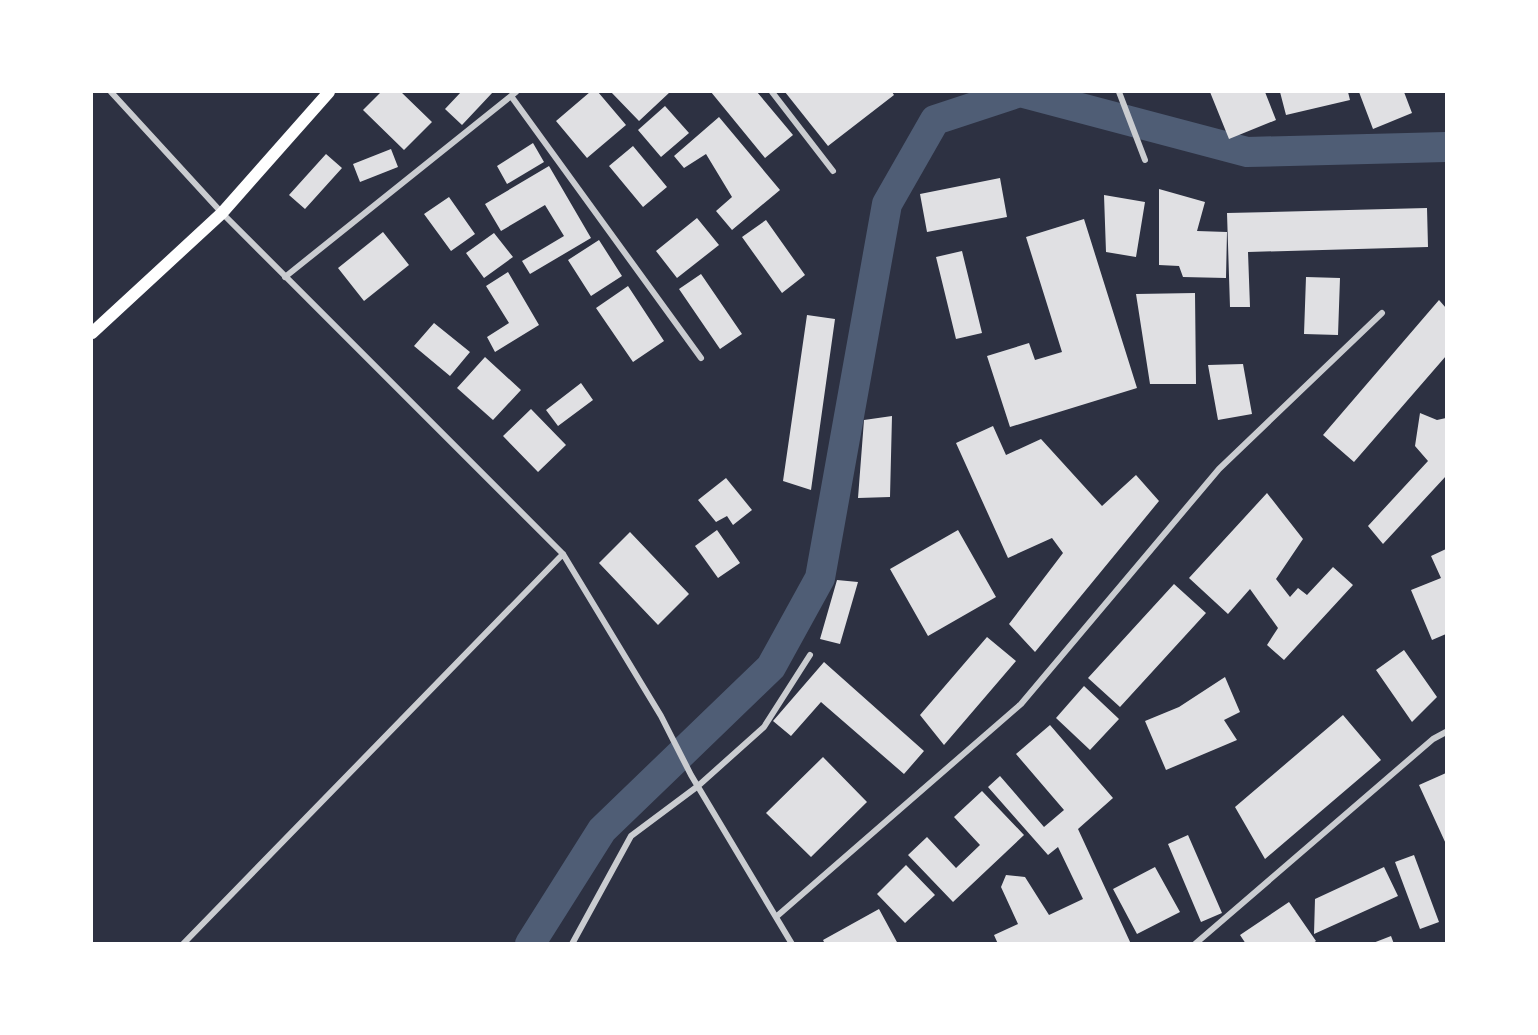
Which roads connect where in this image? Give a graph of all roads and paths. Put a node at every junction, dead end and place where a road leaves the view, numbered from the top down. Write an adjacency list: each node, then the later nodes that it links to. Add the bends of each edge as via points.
1 (111, 92): 8 (street)
2 (329, 92): 8 (main road)
3 (772, 92): 7 (street)
4 (1119, 92): 6 (street)
5 (513, 94): 9 (street); 12 (street)
6 (1145, 160)
7 (833, 171)
8 (222, 213): 9 (street); 11 (main road)
9 (285, 277): 13 (street)
10 (1382, 313): 17 (street, via 1219,469 1021,704)
11 (92, 333)
12 (701, 358)
13 (563, 554): 16 (street, via 661,716); 18 (street)
14 (810, 655): 16 (street, via 764,727)
15 (1446, 732): 21 (street, via 1433,739)
16 (698, 786): 17 (street); 19 (street, via 631,836)
17 (776, 917): 20 (street)
18 (183, 944)
19 (572, 944)
20 (792, 944)
21 (1195, 944)

